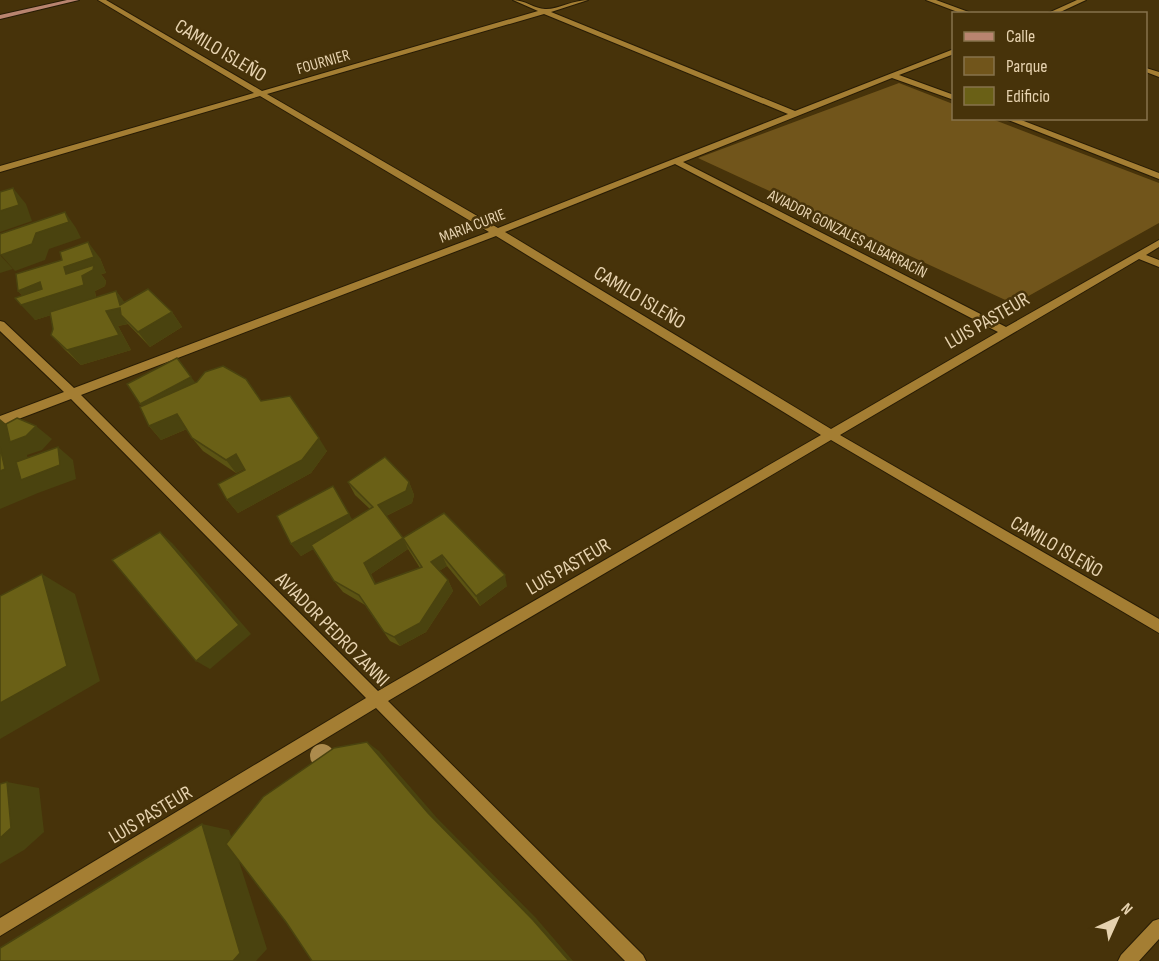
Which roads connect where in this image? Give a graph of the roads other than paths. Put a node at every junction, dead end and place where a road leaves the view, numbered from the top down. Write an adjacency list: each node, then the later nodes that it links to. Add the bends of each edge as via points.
1 (76, 0): 7 (main road)
2 (101, 0): 14 (street, CAMILO ISLEÑO)
3 (516, 0): 8 (street)
4 (585, 0): 8 (street, FOURNIER)
5 (929, 0): 9 (street)
6 (1083, 0): 10 (street)
7 (59, 2): 11 (main road)
8 (544, 12): 14 (street, FOURNIER); 16 (street)
9 (965, 12)
10 (1054, 12)
11 (0, 18)
12 (952, 52): 13 (street, MARIA CURIE)
13 (891, 75): 15 (street); 16 (street, MARIA CURIE)
14 (260, 94): 19 (street, FOURNIER); 21 (street, CAMILO ISLEÑO)
15 (952, 97)
16 (793, 113): 18 (street, MARIA CURIE)
17 (1012, 120): 20 (street)
18 (675, 160): 21 (street, MARIA CURIE); 26 (street, AVIADOR GONZALES ALBARRACÍN)
19 (0, 169)
20 (1159, 176)
21 (497, 232): 27 (street, MARIA CURIE); 29 (street, CAMILO ISLEÑO)
22 (1159, 243): 23 (street, LUIS PASTEUR)
23 (1138, 255): 24 (street); 26 (street, LUIS PASTEUR)
24 (1159, 264)
25 (0, 325): 27 (street, AVIADOR PEDRO ZANNI)
26 (1006, 332): 29 (street, LUIS PASTEUR)
27 (71, 392): 28 (street, MARIA CURIE); 31 (street, AVIADOR PEDRO ZANNI)
28 (0, 421)
29 (831, 435): 30 (street, CAMILO ISLEÑO); 31 (street, LUIS PASTEUR)
30 (1159, 626)
31 (376, 700): 33 (street, LUIS PASTEUR); 34 (street, AVIADOR PEDRO ZANNI)
32 (1159, 927): 35 (street)
33 (0, 928)
34 (637, 961)
35 (1127, 961)

